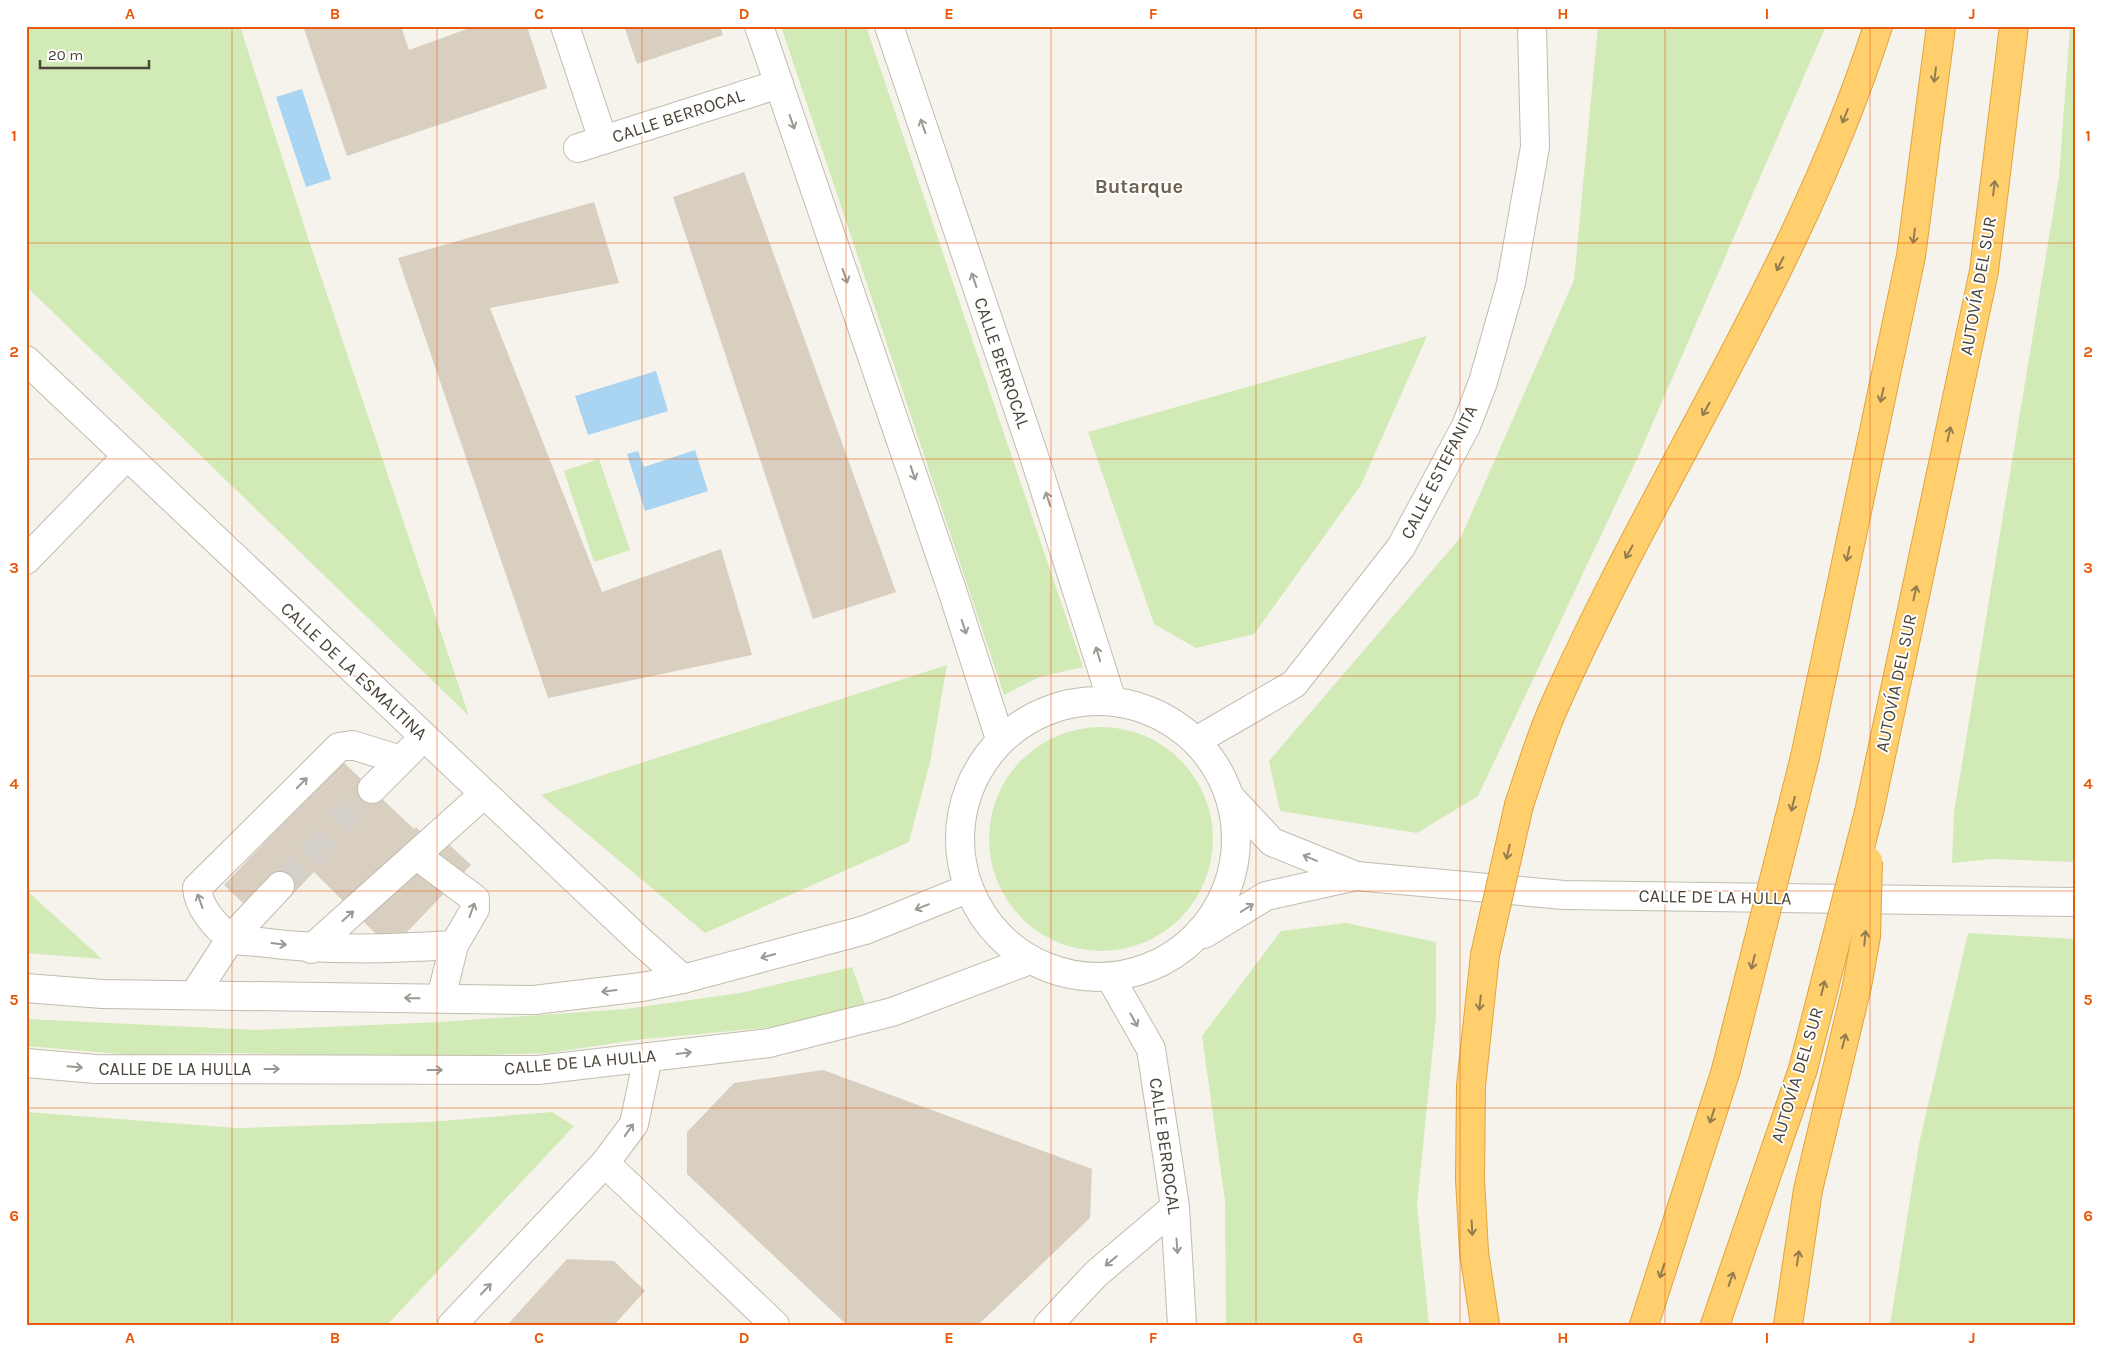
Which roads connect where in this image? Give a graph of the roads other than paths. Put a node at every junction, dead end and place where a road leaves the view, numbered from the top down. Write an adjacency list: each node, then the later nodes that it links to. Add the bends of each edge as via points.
1 (565, 26): 8 (street, CALLE BERROCAL, via 590,144)
2 (759, 26): 8 (street)
3 (889, 26): 12 (street, CALLE BERROCAL, one-way to 3, via 1035,459)
4 (1532, 26): 15 (street, CALLE ESTEFANITA, via 1535,147 1511,283 1483,382 1466,426 1401,547 1294,684)
5 (1878, 26): 44 (highway, one-way to 44, bridge, via 1864,70 1807,211 1725,375 1612,582 1552,710 1519,805 1485,955 1471,1086 1470,1179 1474,1252)
6 (1941, 26): 45 (highway, one-way to 45, bridge, via 1911,256 1805,757 1726,1070)
7 (2014, 26): 20 (highway, AUTOVÍA DEL SUR, one-way to 7, via 1984,271)
8 (779, 84): 14 (street, one-way to 14)
9 (26, 360): 10 (street, CALLE DE LA ESMALTINA)
10 (127, 456): 11 (street); 13 (street, CALLE DE LA ESMALTINA)
11 (26, 560)
12 (1112, 701): 14 (street, via 1052,707); 15 (street, via 1158,713)
13 (424, 737): 16 (street); 18 (street, CALLE DE LA ESMALTINA)
14 (1000, 739): 24 (street, via 970,783 958,836)
15 (1196, 741): 19 (street, via 1217,767)
16 (401, 760): 17 (street); 26 (street, one-way to 16, via 201,907 197,888 339,747 352,745)
17 (372, 789)
18 (484, 794): 21 (street); 32 (street, CALLE DE LA ESMALTINA)
19 (1230, 797): 22 (street, one-way to 19, via 1272,842); 27 (street, via 1237,836 1232,876 1216,912)
20 (1869, 812): 46 (highway, AUTOVÍA DEL SUR, one-way to 20, bridge, via 1802,1069); 47 (highway, one-way to 20, bridge, via 1808,1190 1866,936)
21 (416, 855): 28 (street, one-way to 21, via 475,908 475,900); 29 (street, one-way to 21)
22 (1356, 876): 25 (street, CALLE DE LA HULLA, via 1564,895); 27 (street, one-way to 22, via 1266,896)
23 (280, 886): 26 (street)
24 (967, 889): 30 (street, via 983,918 1004,941); 32 (street, one-way to 32, via 865,930)
25 (2076, 902)
26 (230, 938): 29 (street, one-way to 29); 34 (street)
27 (1190, 942): 31 (street, via 1153,966)
28 (454, 945): 29 (street, via 378,950); 35 (street)
29 (311, 949)
30 (1030, 960): 31 (street, via 1056,971); 36 (street, CALLE DE LA HULLA, one-way to 30, via 769,1043 870,1018)
31 (1110, 977): 39 (street, CALLE BERROCAL, one-way to 39, via 1151,1049)
32 (683, 979): 35 (street, one-way to 35, via 534,1000)
33 (26, 988): 34 (street, via 102,994)
34 (194, 995): 35 (street, one-way to 34)
35 (441, 998)
36 (648, 1057): 37 (street, CALLE DE LA HULLA, one-way to 36, via 96,1069 538,1070); 38 (street, one-way to 36, via 634,1124)
37 (26, 1062)
38 (605, 1163): 40 (street, one-way to 38); 41 (street)
39 (1175, 1208): 42 (street, one-way to 42, via 1096,1274); 43 (street, CALLE BERROCAL, one-way to 43)
40 (452, 1325)
41 (775, 1325)
42 (1048, 1325)
43 (1182, 1325)
44 (1485, 1325)
45 (1644, 1325)
46 (1715, 1325)
47 (1788, 1325)

